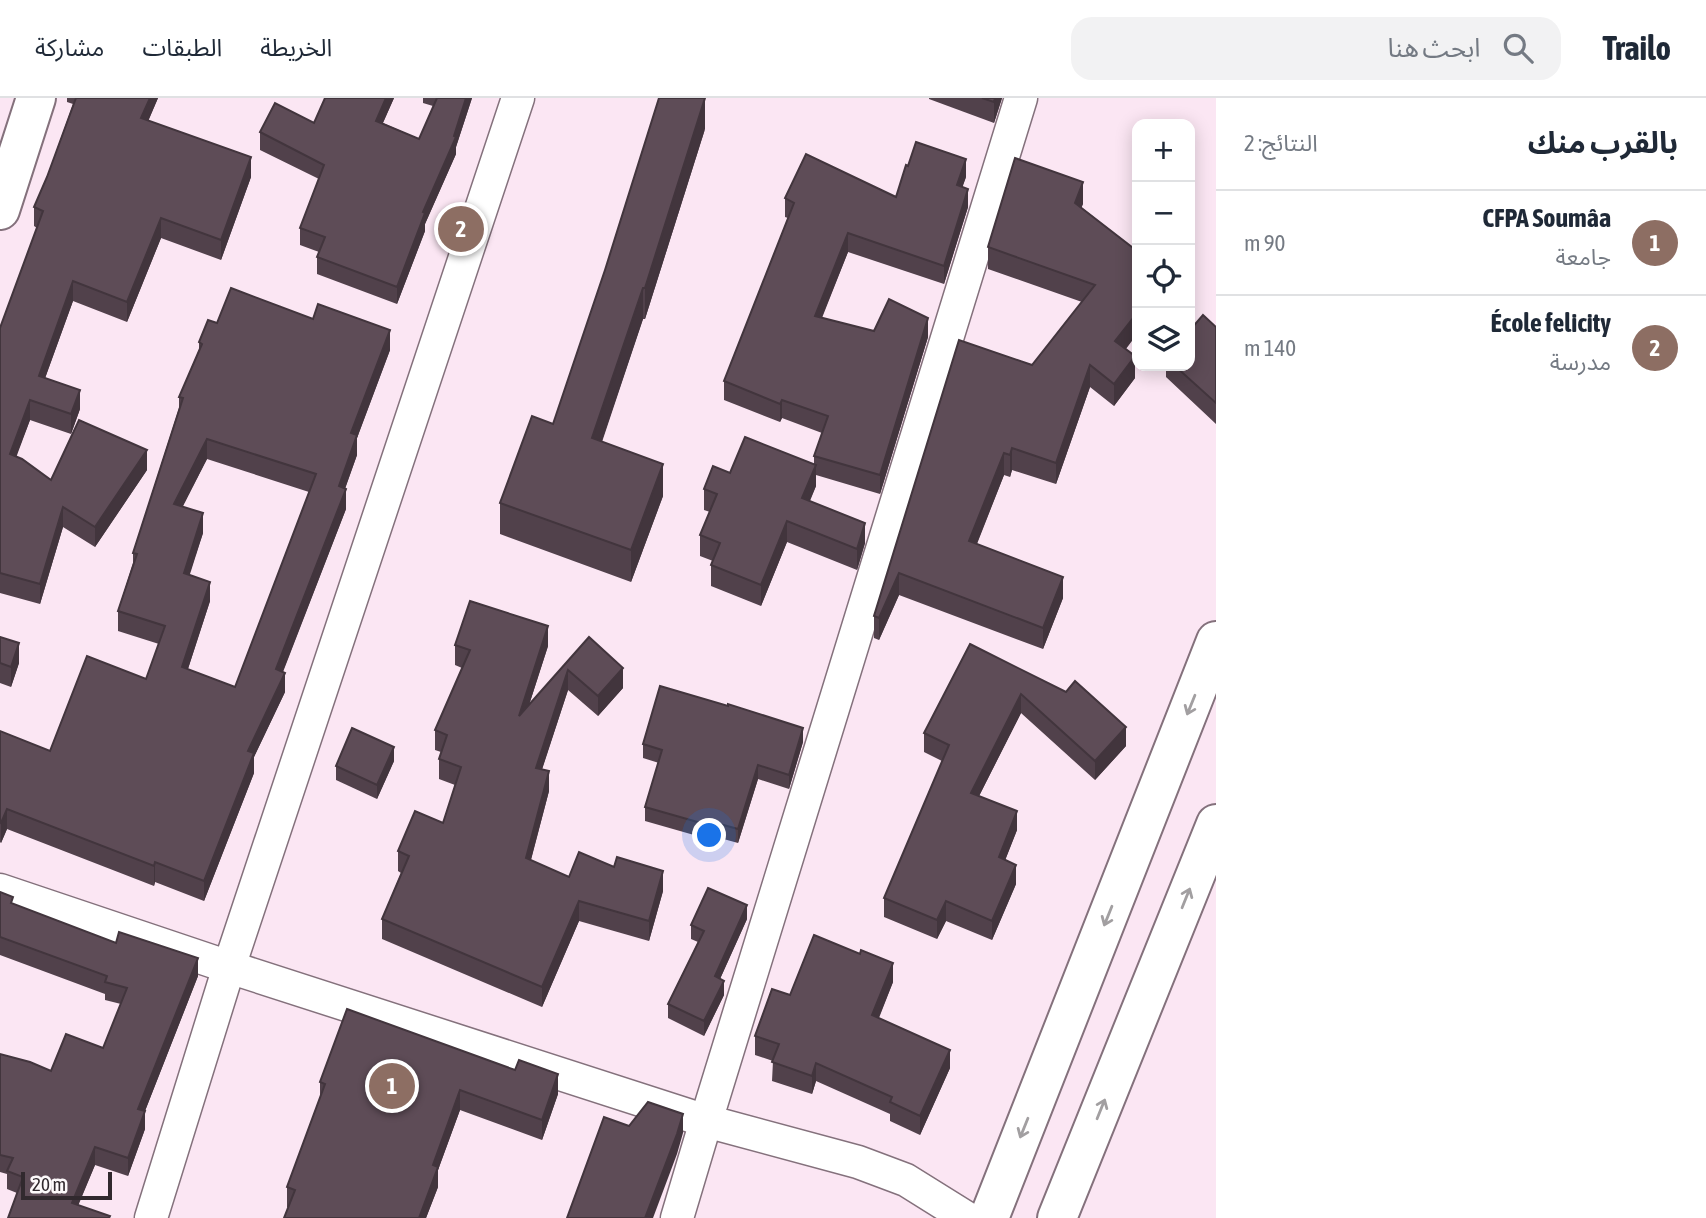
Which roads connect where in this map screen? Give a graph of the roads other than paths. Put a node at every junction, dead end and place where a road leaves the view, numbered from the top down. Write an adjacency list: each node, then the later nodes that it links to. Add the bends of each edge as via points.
1 (36, 98): 4 (main road)
2 (519, 98): 8 (street)
3 (1021, 98): 9 (street)
4 (0, 211)
5 (1216, 641): 13 (main road, one-way to 13)
6 (1216, 824): 14 (main road, one-way to 6)
7 (0, 890): 8 (street)
8 (229, 967): 9 (street); 10 (street)
9 (706, 1121): 11 (street); 12 (street, via 858,1162 906,1180)
10 (151, 1218)
11 (677, 1218)
12 (967, 1218)
13 (989, 1218)
14 (1057, 1218)

